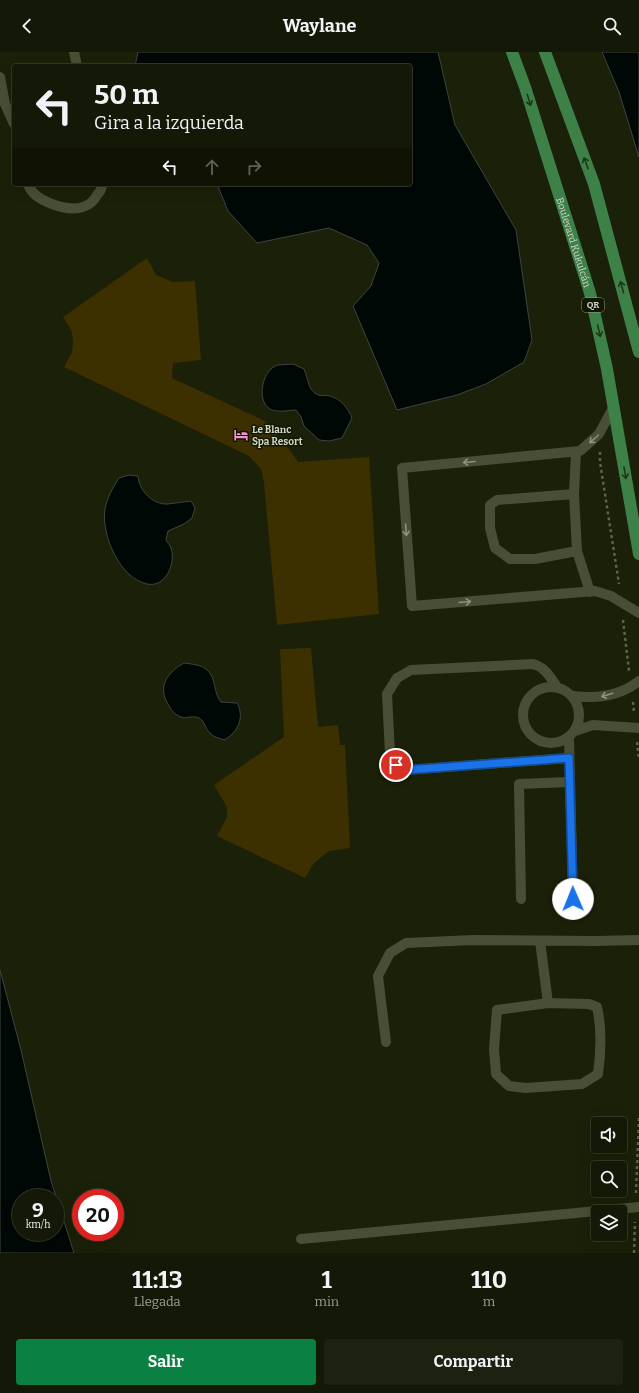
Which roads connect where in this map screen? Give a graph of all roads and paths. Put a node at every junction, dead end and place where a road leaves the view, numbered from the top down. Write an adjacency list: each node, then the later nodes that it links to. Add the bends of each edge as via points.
1 (74, 52): 4 (lane)
2 (545, 52): 9 (main road, one-way to 2, via 594,184)
3 (514, 58): 10 (main road, Boulevard Kukulcán / QR, one-way to 10, via 590,293)
4 (77, 64)
5 (0, 77): 6 (lane, via 4,104)
6 (12, 120)
7 (29, 186): 8 (lane, via 42,200 64,208 82,207 94,201)
8 (102, 186)
9 (639, 352)
10 (614, 406): 11 (lane, one-way to 11, via 599,434); 14 (main road, Boulevard Kukulcán / QR, one-way to 14)
11 (576, 452): 12 (lane); 15 (lane, one-way to 15, via 402,468 412,606)
12 (574, 494): 13 (lane); 13 (lane, via 497,500 490,505 490,528 495,548 510,559)
13 (578, 551): 15 (lane)
14 (639, 554)
15 (590, 592): 16 (lane, via 611,596)
16 (639, 613)
17 (639, 680): 19 (lane, one-way to 19, via 631,687 601,697)
18 (557, 687): 19 (lane); 21 (lane, via 546,687 530,697 525,705 524,724 528,732 543,743 561,742); 22 (lane, via 544,669 533,664 411,670 397,678 387,694 390,754 396,765 406,770)
19 (572, 696): 21 (lane, via 578,704 580,713 579,722)
20 (639, 728): 21 (lane, via 593,725)
21 (572, 734): 22 (lane)
22 (569, 758): 23 (lane)
23 (570, 782): 24 (lane, via 519,784); 25 (lane)
24 (521, 899)
25 (573, 899)
26 (639, 940): 27 (lane)
27 (540, 941): 28 (lane); 29 (lane, via 406,943 390,953 378,976)
28 (548, 1003): 28 (lane, via 589,1004 597,1007 601,1052 598,1074 582,1084 526,1088 509,1086 496,1074 494,1049 497,1010)
29 (386, 1042)
30 (639, 1117): 31 (path)
31 (637, 1207): 32 (lane); 33 (path)
32 (301, 1239)
33 (634, 1253)

